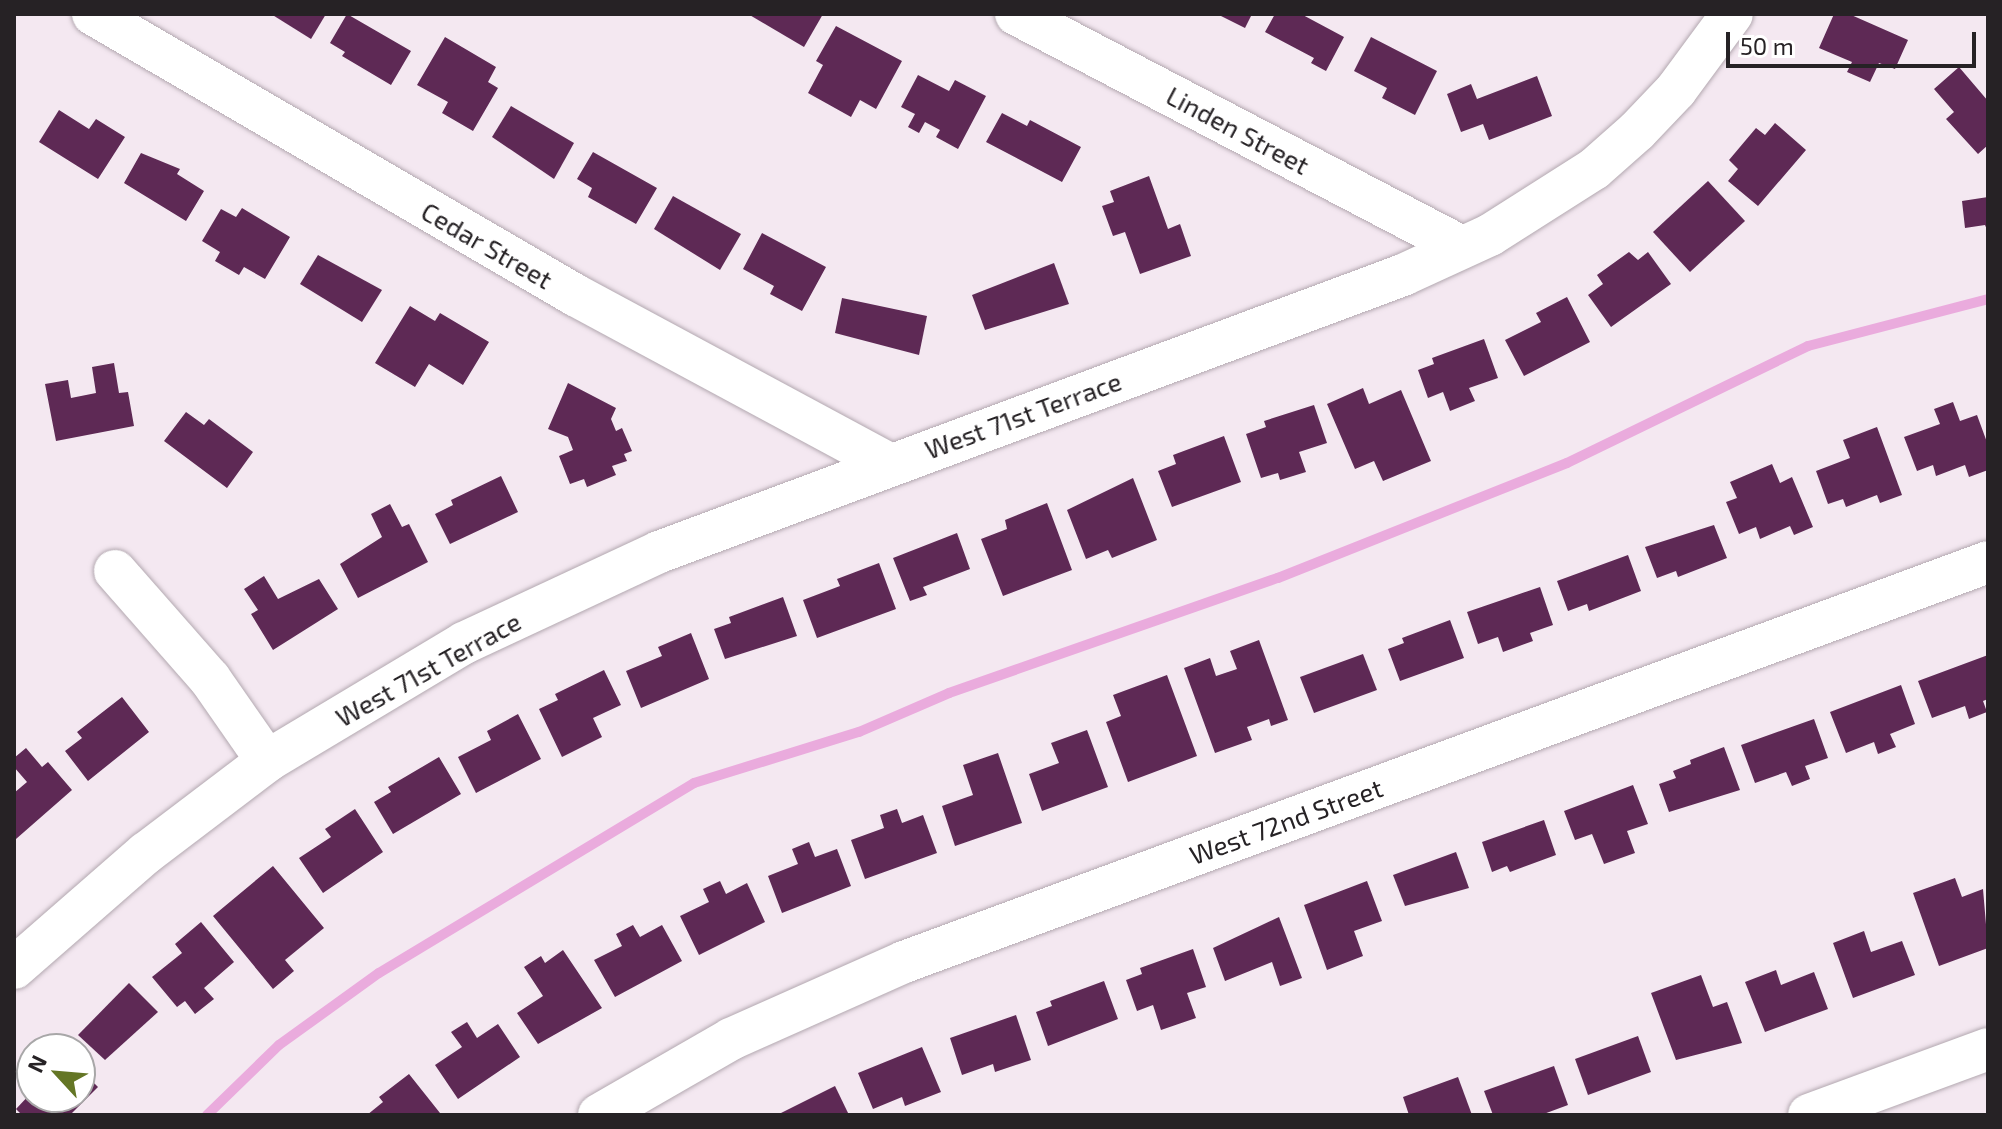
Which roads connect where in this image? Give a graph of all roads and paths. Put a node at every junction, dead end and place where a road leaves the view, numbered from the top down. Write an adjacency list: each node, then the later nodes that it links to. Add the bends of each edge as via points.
1 (93, 14): 5 (street, Cedar Street, via 547,279)
2 (1016, 14): 4 (street, Linden Street)
3 (1732, 14): 4 (street, West 71st Terrace, via 1676,90 1594,169 1490,235)
4 (1460, 246): 5 (street, West 71st Terrace, via 1403,275)
5 (887, 463): 8 (street, West 71st Terrace, via 659,552 532,610 464,643)
6 (1988, 562): 11 (street, West 72nd Street, via 904,962 731,1039)
7 (115, 571): 8 (street, via 210,679)
8 (267, 761): 9 (street, West 71st Terrace, via 146,853)
9 (14, 968)
10 (1988, 1049): 12 (street)
11 (599, 1115)
12 (1809, 1115)

